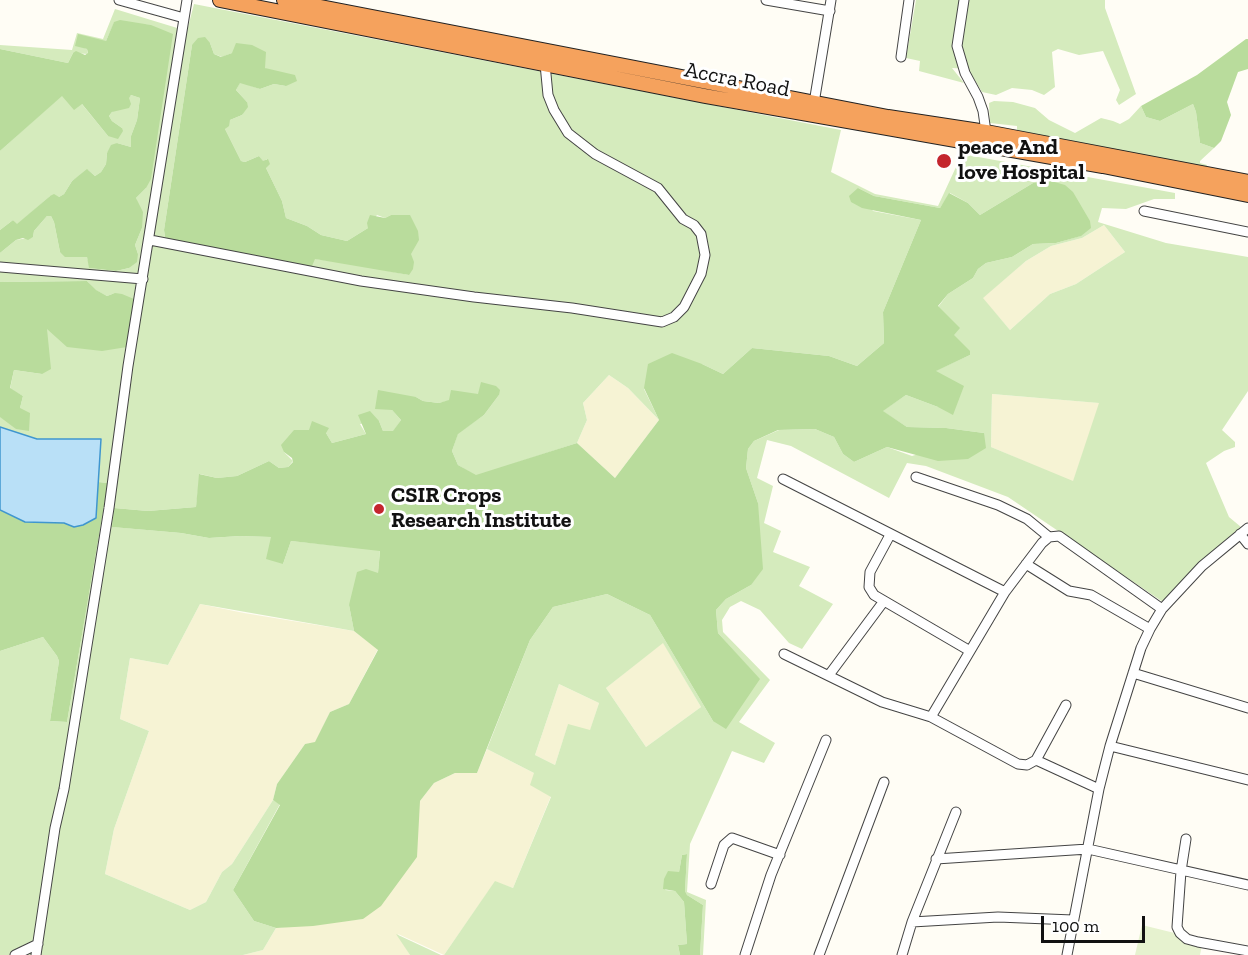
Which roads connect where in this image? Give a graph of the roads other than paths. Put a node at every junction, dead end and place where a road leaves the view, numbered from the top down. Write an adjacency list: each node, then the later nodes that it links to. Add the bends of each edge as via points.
1 (119, 0): 11 (street)
2 (187, 0): 11 (street)
3 (220, 0): 13 (highway, Accra Road)
4 (284, 0): 9 (highway, Accra Road)
5 (766, 0): 10 (street)
6 (831, 0): 10 (street)
7 (909, 0): 12 (street)
8 (964, 0): 15 (street, via 957,45 964,73 983,111)
9 (326, 4): 14 (highway, Accra Road)
10 (830, 10): 14 (street)
11 (184, 18): 20 (street)
12 (901, 57)
13 (545, 64): 17 (highway, Accra Road); 20 (street, via 548,94 568,134 595,154 658,188 700,234 705,255 701,274 684,308 662,322 361,281)
14 (814, 103): 15 (highway, Accra Road)
15 (986, 132): 16 (highway, Accra Road)
16 (1248, 182)
17 (1248, 195)
18 (1144, 211): 19 (street)
19 (1248, 232)
20 (150, 240): 22 (street)
21 (0, 267): 22 (street)
22 (143, 279): 57 (street)
23 (916, 477): 27 (street, via 990,501 1028,519)
24 (783, 479): 26 (street)
25 (1244, 531): 28 (street); 32 (street)
26 (890, 535): 30 (street); 31 (street, via 869,578 874,595)
27 (1049, 537): 29 (street); 32 (street, via 1059,536)
28 (1248, 544)
29 (1026, 564): 30 (street); 33 (street, via 1069,591 1091,595)
30 (1005, 592): 34 (street)
31 (884, 601): 34 (street); 37 (street)
32 (1162, 609): 33 (street)
33 (1149, 629): 36 (street)
34 (970, 651): 40 (street)
35 (784, 654): 37 (street)
36 (1133, 673): 39 (street); 42 (street)
37 (829, 675): 40 (street, via 894,707)
38 (1066, 705): 43 (street)
39 (1248, 708)
40 (931, 717): 43 (street, via 1018,764 1028,765)
41 (826, 740): 50 (street)
42 (1110, 746): 44 (street); 46 (street)
43 (1036, 760): 46 (street)
44 (1248, 780)
45 (884, 783): 62 (street)
46 (1099, 789): 49 (street)
47 (956, 812): 51 (street)
48 (1186, 839): 52 (street)
49 (1088, 849): 51 (street); 52 (street); 55 (street)
50 (780, 855): 53 (street, via 732,838 724,844); 61 (street)
51 (936, 859): 56 (street)
52 (1181, 871): 54 (street); 58 (street, via 1180,933 1198,942)
53 (711, 884)
54 (1248, 885)
55 (1073, 920): 56 (street, via 998,917); 64 (street)
56 (912, 922): 63 (street)
57 (38, 944): 59 (street); 60 (street)
58 (1248, 951)
59 (15, 955)
60 (36, 955)
61 (745, 955)
62 (819, 955)
63 (902, 955)
64 (1067, 955)

